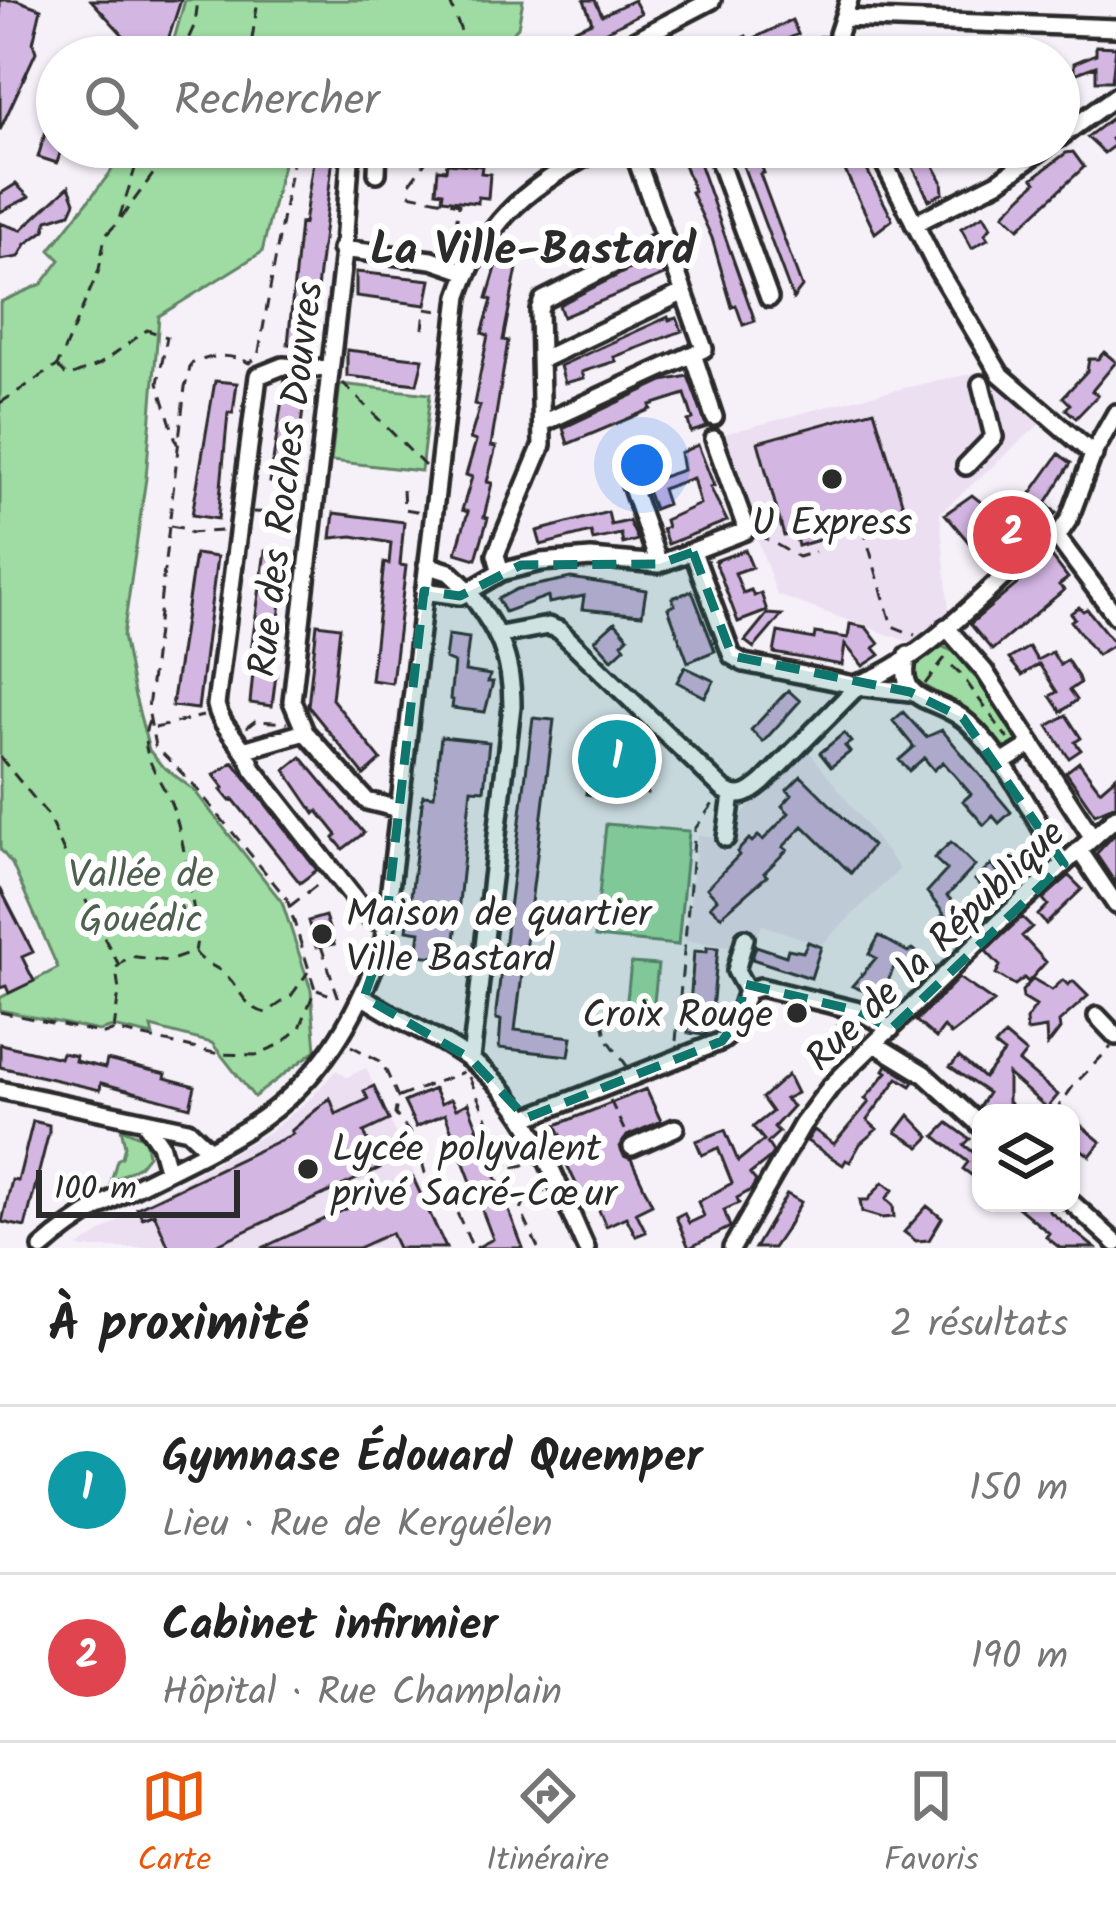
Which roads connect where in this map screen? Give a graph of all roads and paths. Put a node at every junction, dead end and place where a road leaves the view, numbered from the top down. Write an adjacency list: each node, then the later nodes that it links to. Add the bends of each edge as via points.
1 (198, 0): 7 (path)
2 (258, 0): 8 (path)
3 (449, 0): 9 (path)
4 (712, 0): 10 (street)
5 (845, 7): 6 (street)
6 (1116, 28)
7 (190, 36)
8 (252, 36)
9 (463, 36)
10 (643, 36)
11 (1116, 97): 12 (street)
12 (1080, 123)
13 (135, 168): 28 (path)
14 (158, 168): 28 (path)
15 (349, 168): 31 (street, Rue des Roches Douvres)
16 (377, 168): 24 (street)
17 (421, 168): 26 (path)
18 (541, 168): 25 (path)
19 (565, 168): 25 (street)
20 (639, 168): 30 (street)
21 (722, 168): 35 (street)
22 (886, 168): 29 (street)
23 (1017, 168): 29 (street)
24 (377, 173)
25 (546, 178): 33 (street, via 495,224)
26 (410, 183)
27 (409, 194): 32 (path, via 459,205)
28 (118, 222): 40 (path, via 105,236 99,270)
29 (914, 224): 49 (street, via 1000,374)
30 (664, 239): 34 (street); 39 (street, via 543,300)
31 (340, 249): 32 (street, Rue des Roches Douvres); 41 (street, Rue des Roches Douvres)
32 (442, 262): 33 (street, Rue des Roches Douvres)
33 (466, 272): 36 (street)
34 (682, 292): 38 (street); 39 (street)
35 (769, 298)
36 (455, 313): 37 (path, via 425,310); 64 (street)
37 (422, 328)
38 (699, 351): 45 (street); 46 (street)
39 (541, 360): 46 (street)
40 (57, 366): 43 (path); 48 (path, via 68,377 147,330 167,337 158,383)
41 (329, 369): 51 (path); 54 (street, Rue des Roches Douvres); 55 (street, via 283,366 258,376)
42 (981, 384): 50 (street, via 994,436)
43 (0, 404)
44 (1116, 413): 49 (street)
45 (714, 417)
46 (543, 423): 66 (street, via 542,445 496,556)
47 (714, 439): 59 (street)
48 (178, 446)
49 (1094, 455): 61 (street)
50 (966, 466)
51 (428, 470)
52 (626, 471): 65 (street)
53 (403, 490): 56 (path, via 404,509)
54 (314, 509): 55 (path, via 285,502 280,513); 79 (street, Rue des Roches Douvres, via 292,701)
55 (239, 510): 60 (street)
56 (424, 512)
57 (169, 526): 60 (path)
58 (863, 527): 72 (path, via 892,626)
59 (745, 531): 62 (street); 63 (path, via 798,556)
60 (236, 533): 76 (street)
61 (1057, 537): 69 (street); 70 (street, via 1035,547)
62 (693, 552): 65 (street); 74 (street, via 732,656)
63 (815, 552)
64 (427, 565): 67 (street); 68 (street)
65 (659, 565): 66 (street, via 566,558)
66 (501, 572): 68 (street)
67 (424, 591): 68 (street); 86 (street)
68 (469, 591): 71 (street)
69 (1116, 616)
70 (946, 627): 72 (street); 81 (street, via 985,672)
71 (500, 635): 85 (street, via 559,630); 112 (street, via 512,706)
72 (924, 645): 73 (street)
73 (908, 655): 74 (street); 75 (street, via 903,676)
74 (856, 684): 75 (street); 85 (street, via 749,794)
75 (916, 694): 81 (path, via 944,659); 84 (street, via 964,718)
76 (217, 714): 78 (path); 80 (street)
77 (150, 720): 98 (path, via 148,761 173,808 199,934)
78 (152, 729)
79 (305, 732): 80 (path, via 275,719); 82 (street); 86 (street, Rue des Roches Douvres, via 367,802)
80 (234, 736): 82 (street)
81 (1025, 748): 84 (street); 89 (street)
82 (247, 749): 92 (street)
83 (0, 758): 99 (path, via 47,814)
84 (1002, 763): 91 (street)
85 (728, 792): 88 (street); 111 (path, via 695,829)
86 (399, 809): 95 (street)
87 (1116, 817): 89 (street, Rue de la République)
88 (726, 838)
89 (1093, 838): 90 (street, Rue de la République)
90 (1079, 850): 91 (street, Rue de la République); 93 (street)
91 (1064, 864): 106 (street, Rue de la République)
92 (335, 872): 94 (path); 95 (street)
93 (1116, 905)
94 (289, 907)
95 (386, 926): 103 (street)
96 (745, 938): 102 (street, via 736,971)
97 (321, 946): 101 (path, via 339,999)
98 (195, 952): 99 (path, via 168,961 129,956); 100 (path, via 254,1010 266,1012 291,996)
99 (119, 965): 107 (path)
100 (309, 970)
101 (315, 989)
102 (747, 992): 106 (street, via 760,987 859,1011); 111 (street, via 733,1032)
103 (364, 998): 109 (street); 112 (street)
104 (1097, 1016): 108 (street)
105 (603, 1022): 113 (path)
106 (891, 1029): 110 (street, Rue de la République)
107 (114, 1030)
108 (1116, 1039): 117 (path)
109 (338, 1040): 116 (path, via 382,1062); 123 (street, via 279,1106)
110 (875, 1044): 119 (street); 133 (street, Rue de la République, via 818,1102)
111 (678, 1058): 113 (street)
112 (470, 1059): 118 (street)
113 (632, 1076): 114 (street)
114 (604, 1088): 118 (street); 122 (path)
115 (0, 1090): 120 (street)
116 (398, 1097): 124 (path, via 467,1072 509,1169); 130 (path, via 395,1114)
117 (1060, 1104)
118 (526, 1118): 132 (street)
119 (972, 1118)
120 (146, 1124): 123 (street, via 188,1130); 125 (street)
121 (674, 1128): 122 (street)
122 (632, 1147)
123 (207, 1148): 125 (street)
124 (534, 1162)
125 (166, 1169): 129 (street, via 92,1209)
126 (548, 1190): 131 (path, via 525,1199 521,1211)
127 (1080, 1210): 128 (street)
128 (1116, 1243)
129 (42, 1248)
130 (473, 1248)
131 (538, 1248)
132 (586, 1248)
133 (732, 1248)

